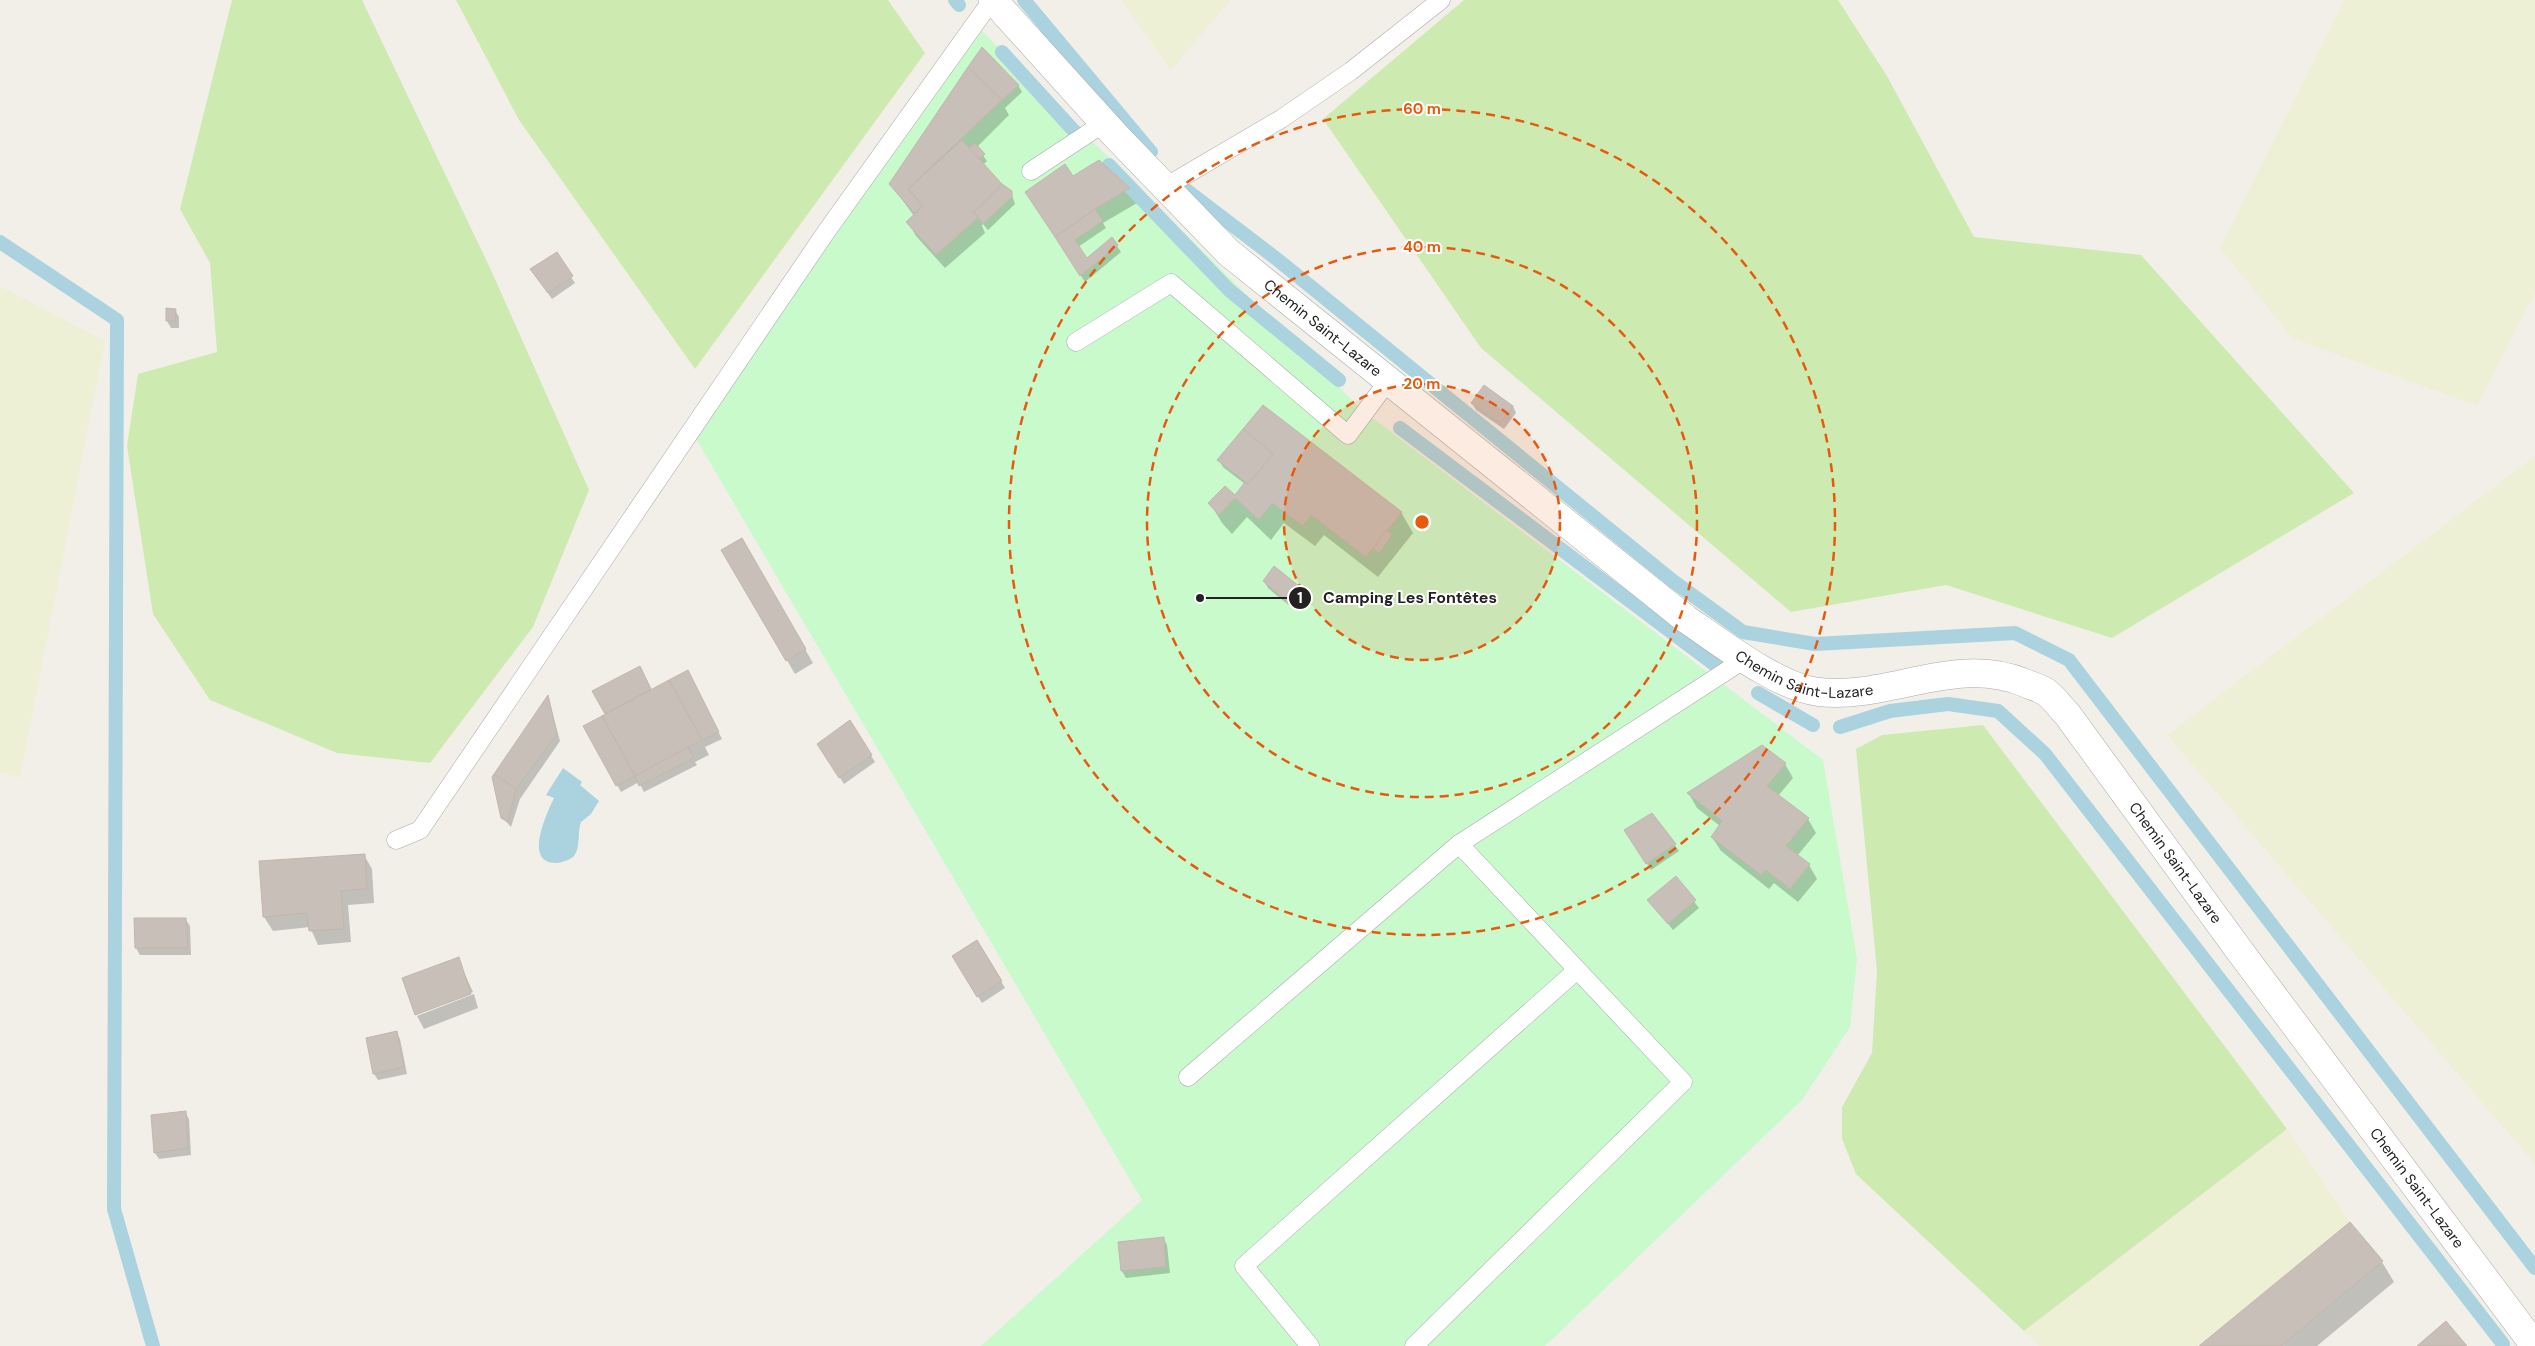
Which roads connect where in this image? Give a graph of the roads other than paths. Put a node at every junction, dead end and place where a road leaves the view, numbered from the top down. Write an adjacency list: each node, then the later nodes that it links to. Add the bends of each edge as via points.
1 (992, 0): 3 (street, Chemin Saint-Lazare); 9 (lane, via 826,232 420,830)
2 (1442, 0): 5 (lane, via 1351,71 1281,119)
3 (1104, 123): 4 (lane); 5 (street, Chemin Saint-Lazare)
4 (1031, 171)
5 (1165, 187): 7 (street, Chemin Saint-Lazare, via 1230,253)
6 (1076, 342): 7 (lane, via 1171,283 1348,435)
7 (1388, 381): 8 (street, Chemin Saint-Lazare, via 1686,619)
8 (1745, 658): 10 (lane); 15 (street, Chemin Saint-Lazare, via 1778,679 1818,692 1849,694 1959,673 2012,678 2046,692 2067,714)
9 (396, 840)
10 (1460, 844): 11 (lane); 12 (lane)
11 (1577, 970): 13 (lane, via 1244,1266); 14 (lane, via 1683,1082)
12 (1188, 1077)
13 (1310, 1346)
14 (1414, 1346)
15 (2535, 1346)

